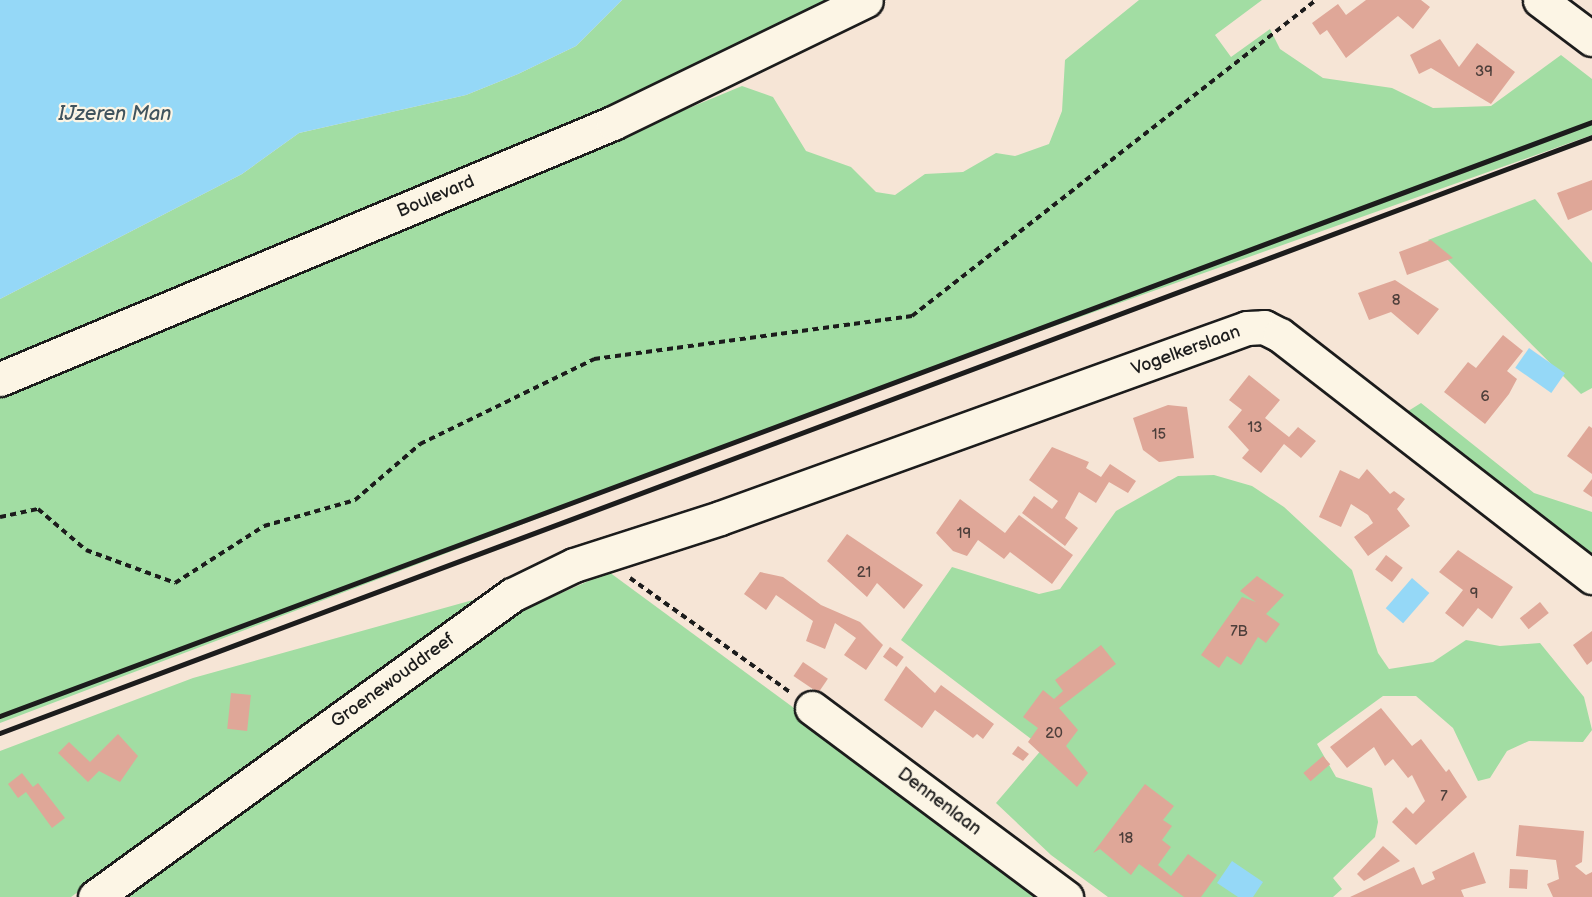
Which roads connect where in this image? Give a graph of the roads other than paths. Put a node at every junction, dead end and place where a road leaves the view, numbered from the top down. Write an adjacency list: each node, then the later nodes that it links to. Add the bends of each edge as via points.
1 (866, 0): 4 (street, Boulevard, via 614,123)
2 (1540, 0): 3 (street)
3 (1592, 39)
4 (0, 380)
5 (720, 518): 6 (street, Vogelkerslaan, via 1264,327); 8 (street, Groenewouddreef, via 600,557 512,595)
6 (1592, 578)
7 (812, 708): 9 (street, Dennenlaan)
8 (95, 897)
9 (1066, 897)

